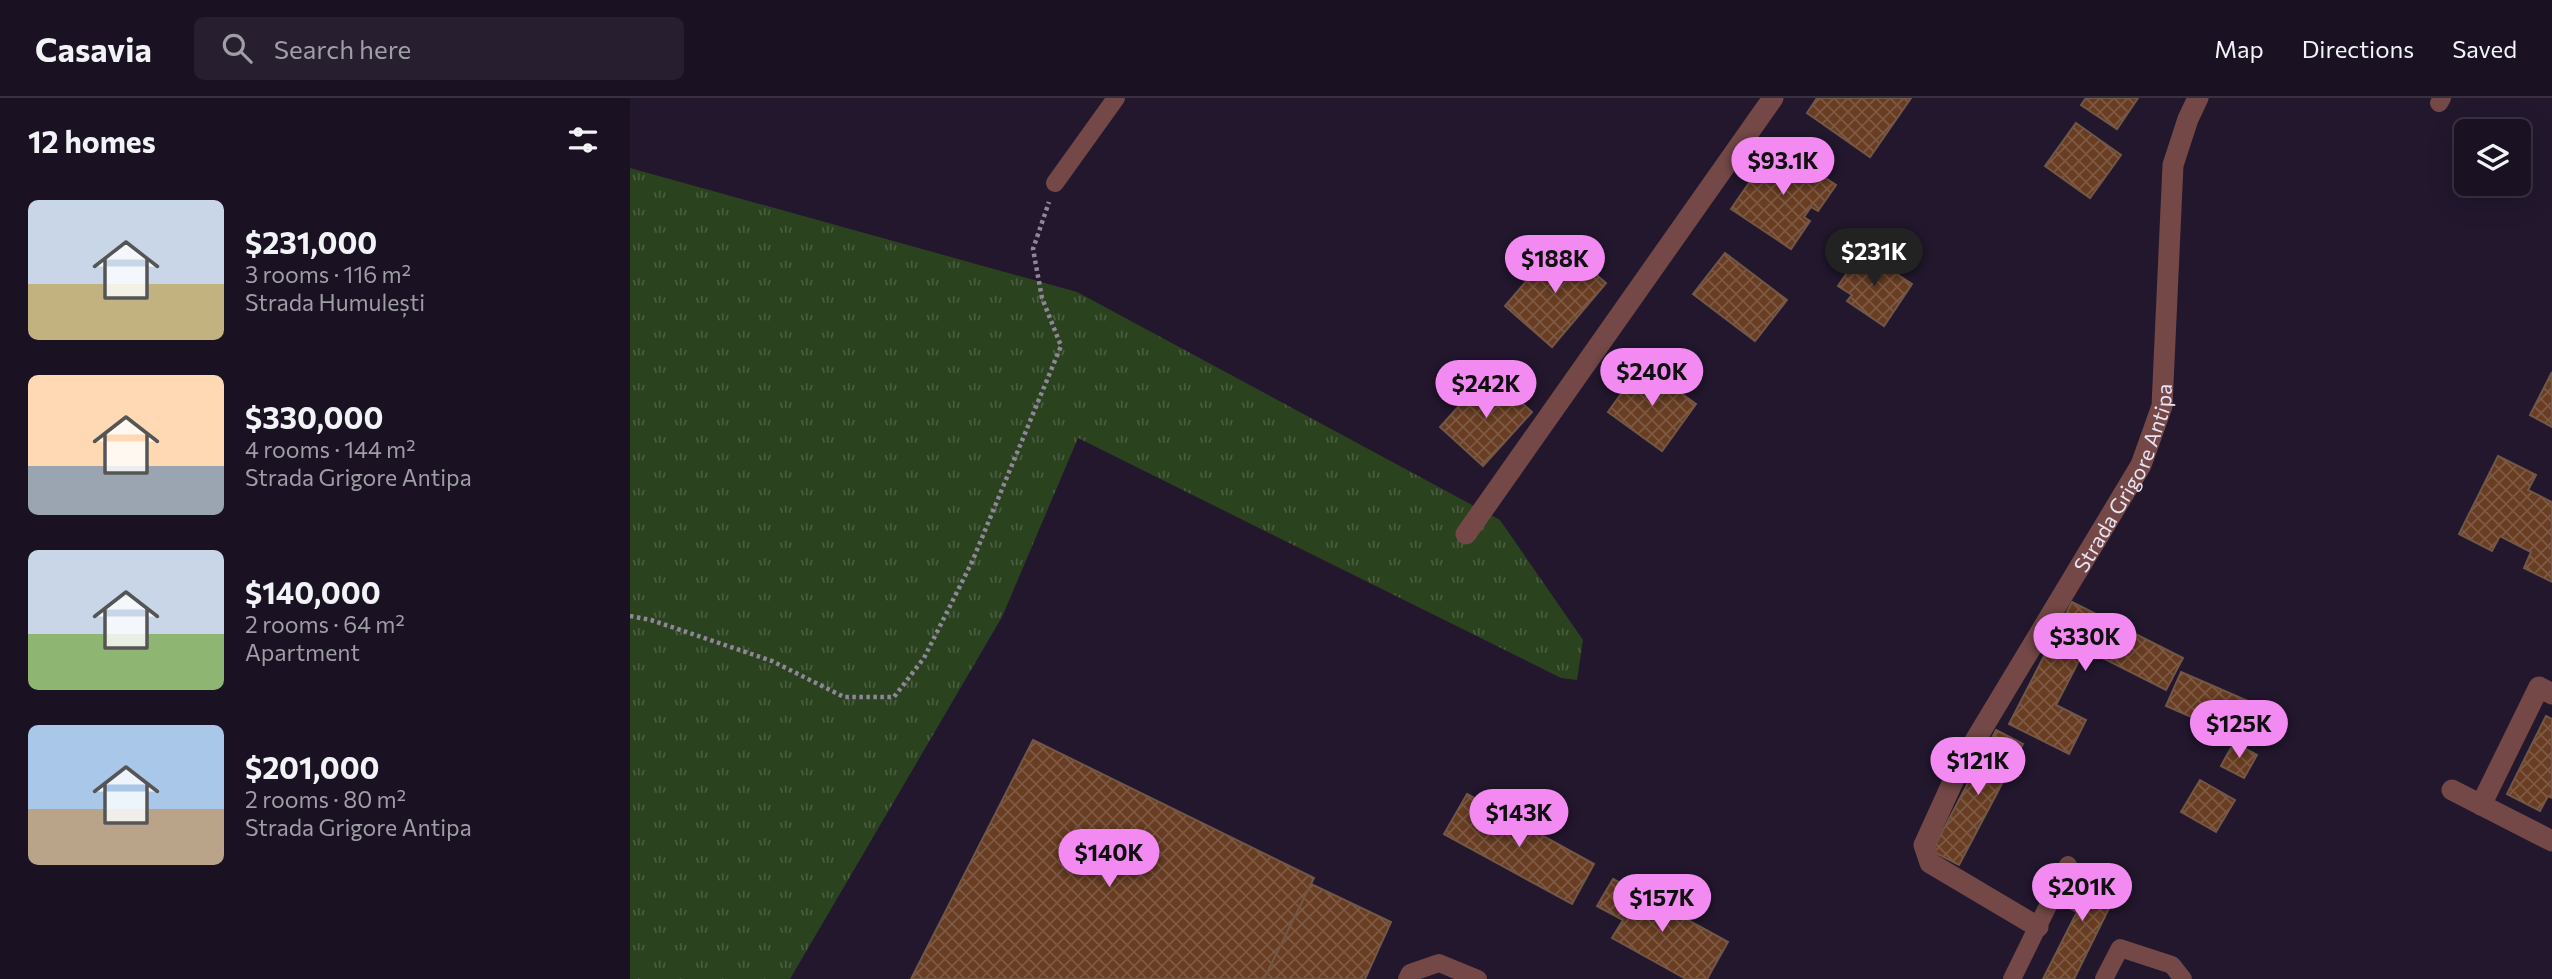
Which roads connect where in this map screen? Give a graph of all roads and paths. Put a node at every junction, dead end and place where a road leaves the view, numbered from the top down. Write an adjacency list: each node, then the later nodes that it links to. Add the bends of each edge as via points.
1 (1116, 98): 4 (lane)
2 (1773, 98): 5 (street)
3 (2198, 98): 12 (street, Strada Grigore Antipa, via 2173,165 2162,406 2141,465 1961,764 1924,845 1930,863)
4 (1055, 183): 6 (path, via 1033,249 1042,298 1061,346 966,574 924,658 894,697 844,697 772,661)
5 (1466, 534)
6 (630, 616)
7 (2552, 694): 9 (street, via 2539,687)
8 (2452, 790): 9 (street)
9 (2481, 805): 10 (street)
10 (2552, 841)
11 (2068, 865): 12 (lane)
12 (2038, 927): 15 (lane)
13 (1407, 979): 14 (lane, via 1410,973 1439,963)
14 (1478, 979)
15 (2012, 979)
16 (2104, 979): 17 (lane, via 2120,948 2172,965)
17 (2183, 979)

